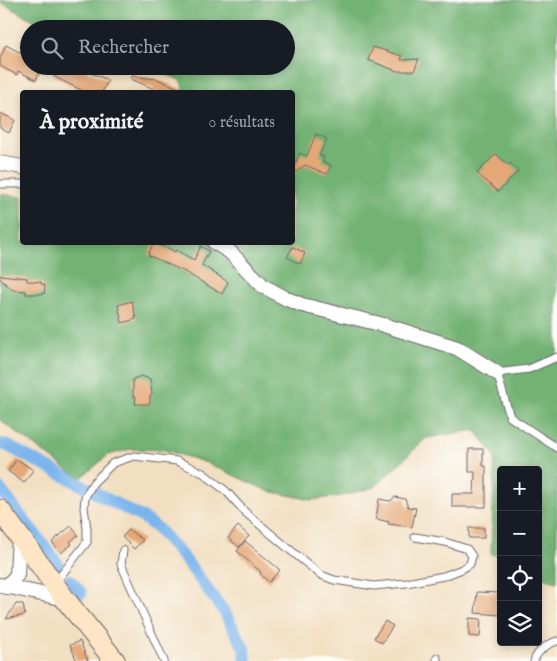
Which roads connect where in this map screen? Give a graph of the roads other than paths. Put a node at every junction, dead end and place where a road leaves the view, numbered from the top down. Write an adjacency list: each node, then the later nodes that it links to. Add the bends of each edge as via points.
1 (0, 164): 2 (street)
2 (20, 167)
3 (0, 184): 4 (lane)
4 (20, 184)
5 (219, 245): 7 (street, via 263,286 287,299 457,348)
6 (557, 357): 7 (lane, via 529,368)
7 (497, 373): 8 (lane, via 510,417)
8 (557, 448)
9 (0, 510): 10 (street)
10 (18, 534): 13 (street, via 17,575); 14 (street)
11 (415, 536): 14 (lane, via 467,549 472,556 470,564 444,576 406,583 374,586 341,582 321,575 203,473 177,461 134,456 113,464 93,483 85,497 87,542)
12 (123, 550): 17 (lane, via 122,564)
13 (3, 586): 14 (street)
14 (59, 592): 16 (street)
15 (557, 641): 18 (lane, via 544,646)
16 (115, 661)
17 (164, 661)
18 (534, 661)

